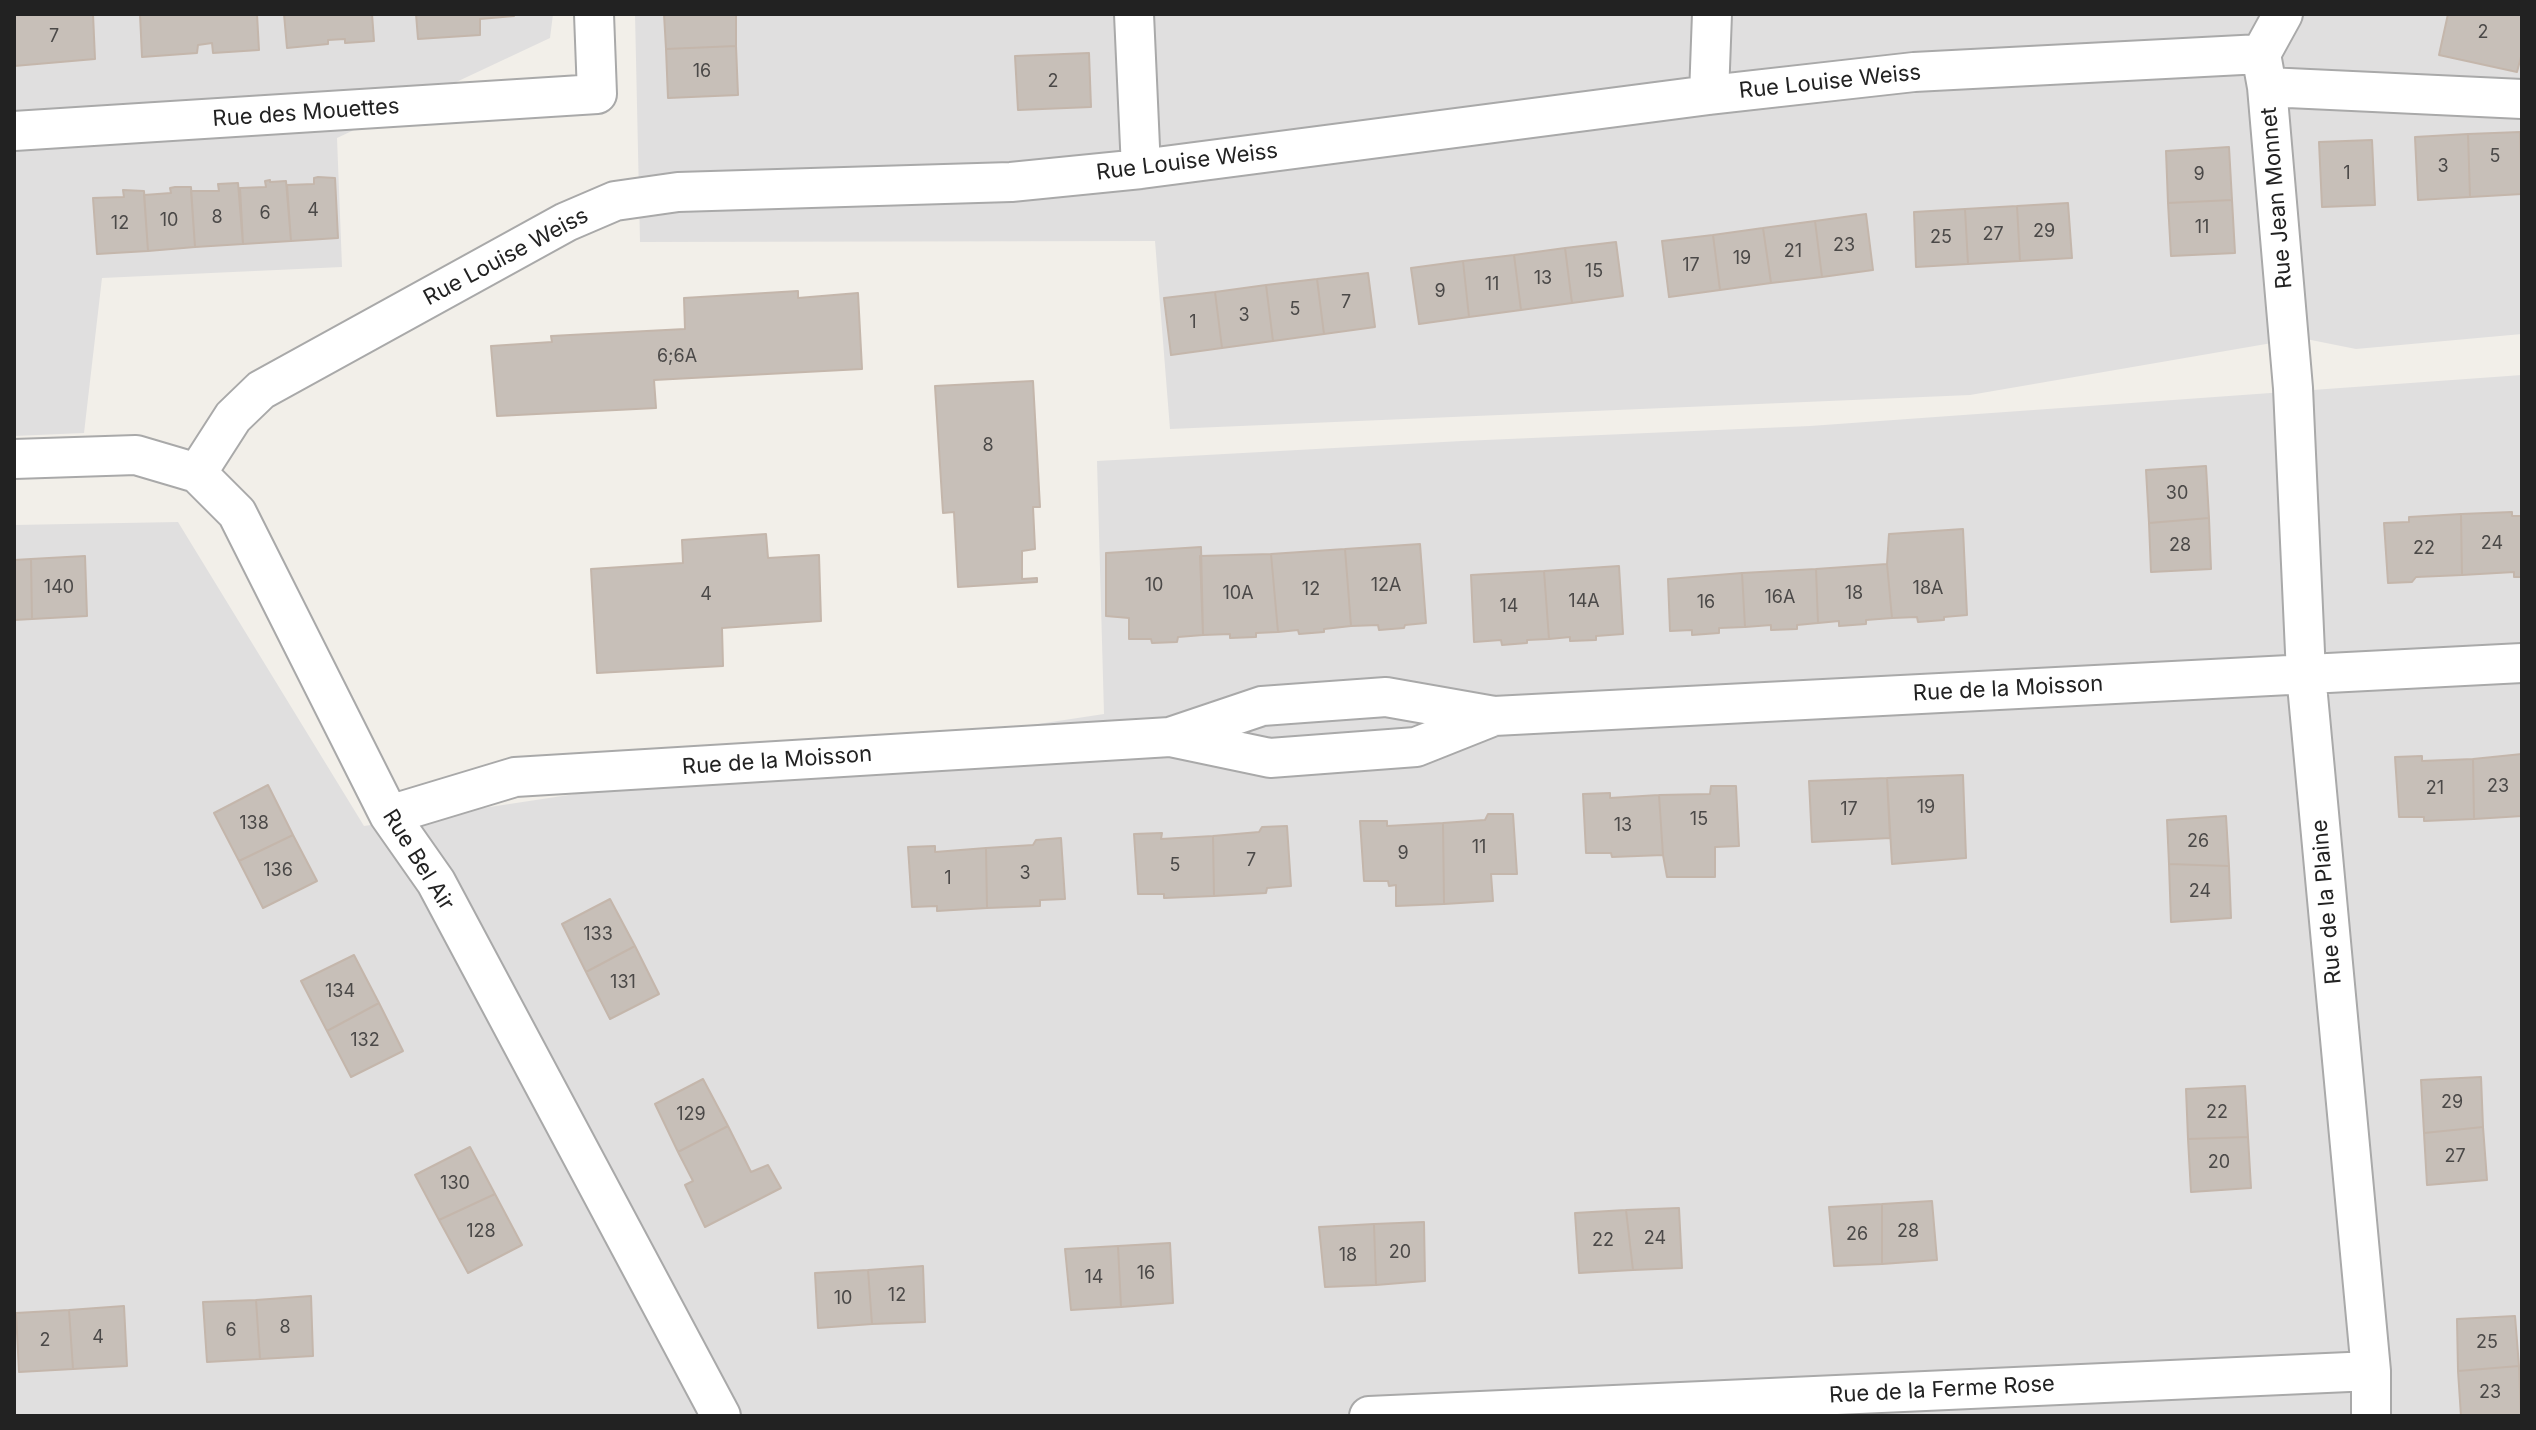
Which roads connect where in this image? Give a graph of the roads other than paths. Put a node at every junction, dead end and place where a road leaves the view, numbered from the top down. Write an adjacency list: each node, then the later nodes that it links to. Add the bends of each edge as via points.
1 (594, 14): 8 (street, Rue des Mouettes, via 597,94)
2 (1134, 14): 9 (street)
3 (1712, 14): 6 (street)
4 (2283, 14): 5 (street)
5 (2264, 70): 6 (street, Rue Louise Weiss, via 1914,72); 7 (street, Rue Louise Weiss); 10 (street, Rue Jean Monnet)
6 (1709, 95): 9 (street, Rue Louise Weiss)
7 (2522, 99)
8 (14, 131)
9 (1141, 169): 12 (street, Rue Louise Weiss, via 1011,182 693,192 615,201 566,222 261,390 233,417)
10 (2293, 388): 14 (street, Rue de la Plaine)
11 (14, 459): 12 (street, Rue Bel Air, via 136,455)
12 (197, 473): 17 (street, Rue Bel Air, via 237,513)
13 (2522, 663): 14 (street, Rue de la Moisson)
14 (2306, 674): 15 (street, Rue de la Moisson); 18 (street, Rue de la Plaine)
15 (1494, 716): 16 (street, Rue de la Moisson, via 1386,697 1262,706); 16 (street, Rue de la Moisson, via 1416,747 1270,758)
16 (1170, 737): 17 (street, Rue de la Moisson, via 515,777)
17 (389, 815): 19 (street, Rue Bel Air, via 436,882)
18 (2371, 1371): 20 (street, Rue de la Ferme Rose); 21 (street, Rue de la Plaine)
19 (721, 1416)
20 (1369, 1416)
21 (2371, 1416)

